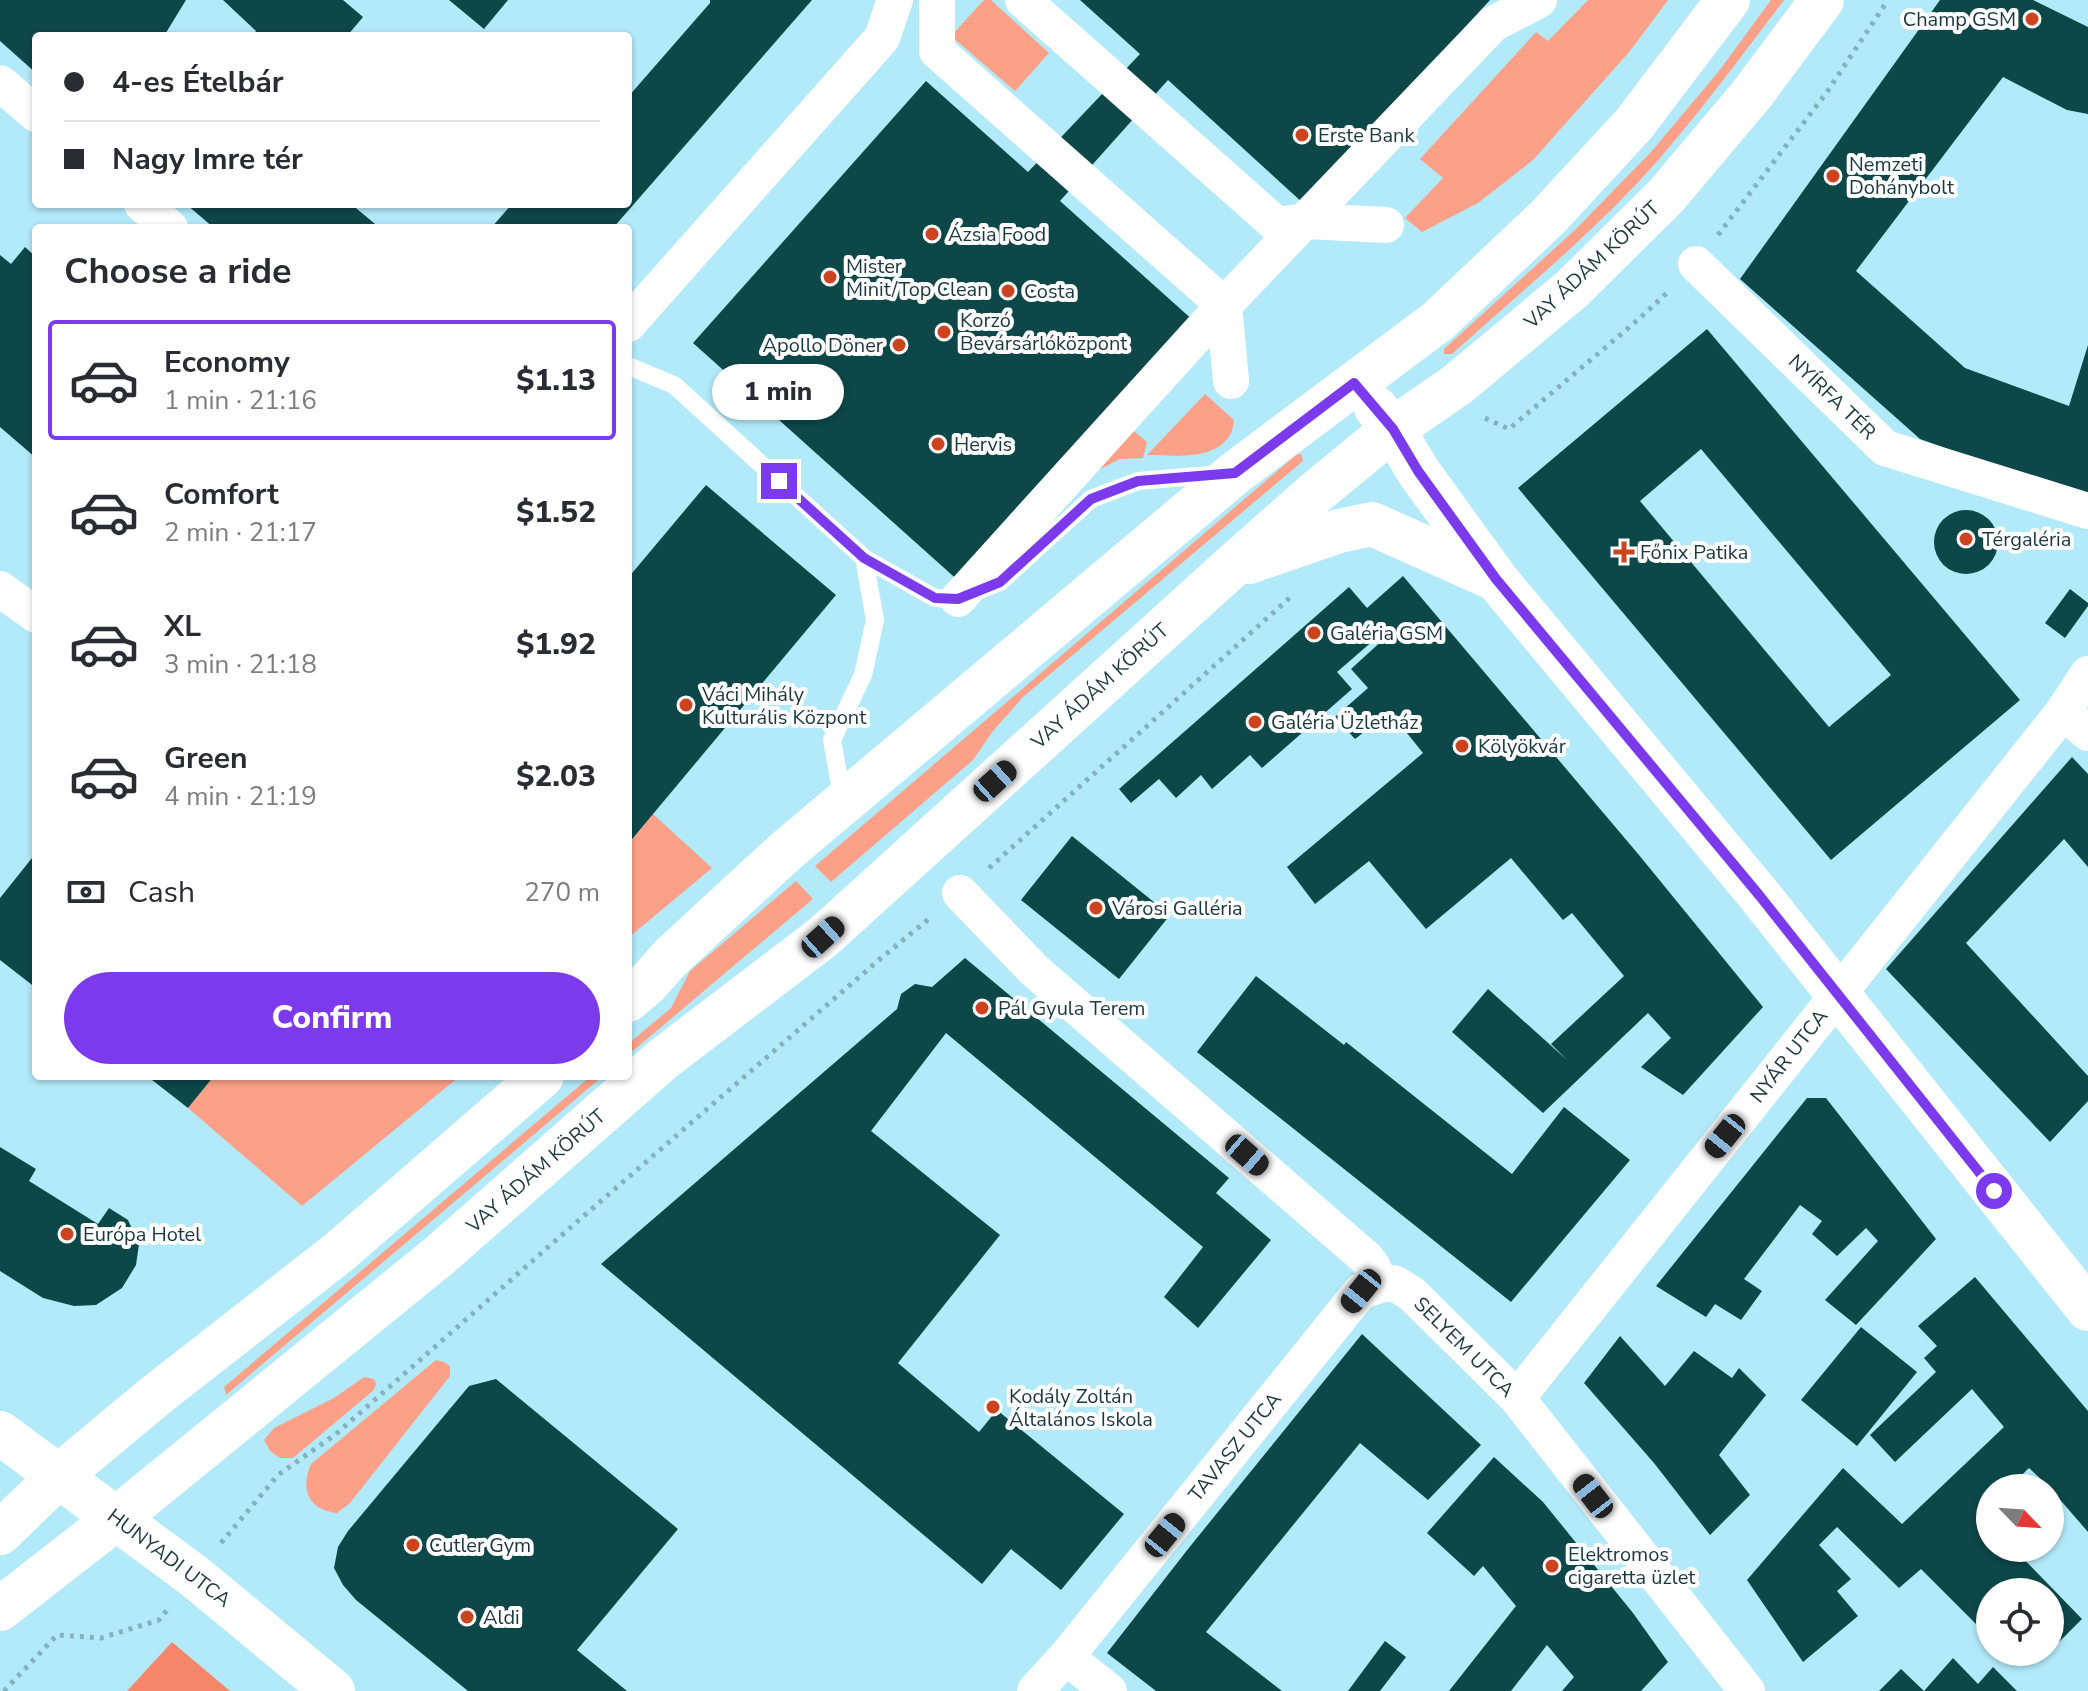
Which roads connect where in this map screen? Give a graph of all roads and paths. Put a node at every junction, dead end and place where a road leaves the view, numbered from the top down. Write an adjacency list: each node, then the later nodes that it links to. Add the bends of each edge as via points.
1 (895, 0): 15 (street, via 882,38)
2 (937, 0): 14 (street, via 937,51)
3 (1023, 0): 10 (street, via 1277,225)
4 (1539, 0): 10 (street, via 1493,24)
5 (1822, 0): 19 (street, VAY ÁDÁM KÖRÚT, via 1666,196 1572,289 1458,384)
6 (1710, 10): 18 (street, via 1634,124 1548,217 1438,321)
7 (0, 83): 8 (street)
8 (32, 111)
9 (147, 208): 11 (street)
10 (1306, 221): 12 (street); 14 (street)
11 (165, 224)
12 (1386, 225)
13 (1696, 264): 21 (street, NYÍRFA TÉR, via 1885,448)
14 (1224, 305): 17 (street); 27 (street)
15 (632, 319)
16 (632, 368): 22 (lane, via 674,385)
17 (1231, 381)
18 (1354, 383): 19 (street); 20 (street)
19 (1393, 429): 23 (street, VAY ÁDÁM KÖRÚT); 24 (street)
20 (1235, 473): 27 (lane, via 1138,481 1091,499 1000,582); 31 (street)
21 (2088, 511)
22 (864, 558): 27 (lane, via 935,598); 31 (lane, via 875,620 863,675 832,740)
23 (1228, 570): 24 (street, via 1372,524); 41 (street, VAY ÁDÁM KÖRÚT, via 823,937 663,1059 440,1255)
24 (1496, 579): 33 (street)
25 (0, 589): 28 (street)
26 (1298, 591): 32 (path)
27 (958, 599)
28 (32, 612)
29 (2088, 674): 30 (street, NYÁR UTCA)
30 (2075, 722): 33 (street, NYÁR UTCA)
31 (843, 803): 34 (street)
32 (960, 893): 36 (street, via 1034,970 1366,1258); 43 (path, via 336,1434 278,1475)
33 (1838, 994): 37 (street); 38 (street, NYÁR UTCA)
34 (632, 997)
35 (537, 1080): 40 (street, via 338,1253)
36 (1380, 1285): 38 (street, SELYEM UTCA, via 1394,1283 1412,1294); 45 (street, TAVASZ UTCA, via 1361,1291)
37 (2088, 1309)
38 (1517, 1398): 50 (street, SELYEM UTCA)
39 (0, 1433): 40 (street, HUNYADI UTCA)
40 (59, 1476): 41 (street, HUNYADI UTCA); 42 (street)
41 (117, 1518): 43 (street, HUNYADI UTCA); 44 (street, VAY ÁDÁM KÖRÚT)
42 (0, 1533)
43 (194, 1576): 46 (path, via 159,1620 101,1638 57,1635); 47 (street, HUNYADI UTCA)
44 (0, 1609)
45 (1066, 1657): 48 (street, TAVASZ UTCA); 49 (street)
46 (4, 1691)
47 (333, 1691)
48 (1035, 1691)
49 (1109, 1691)
50 (1747, 1691)

